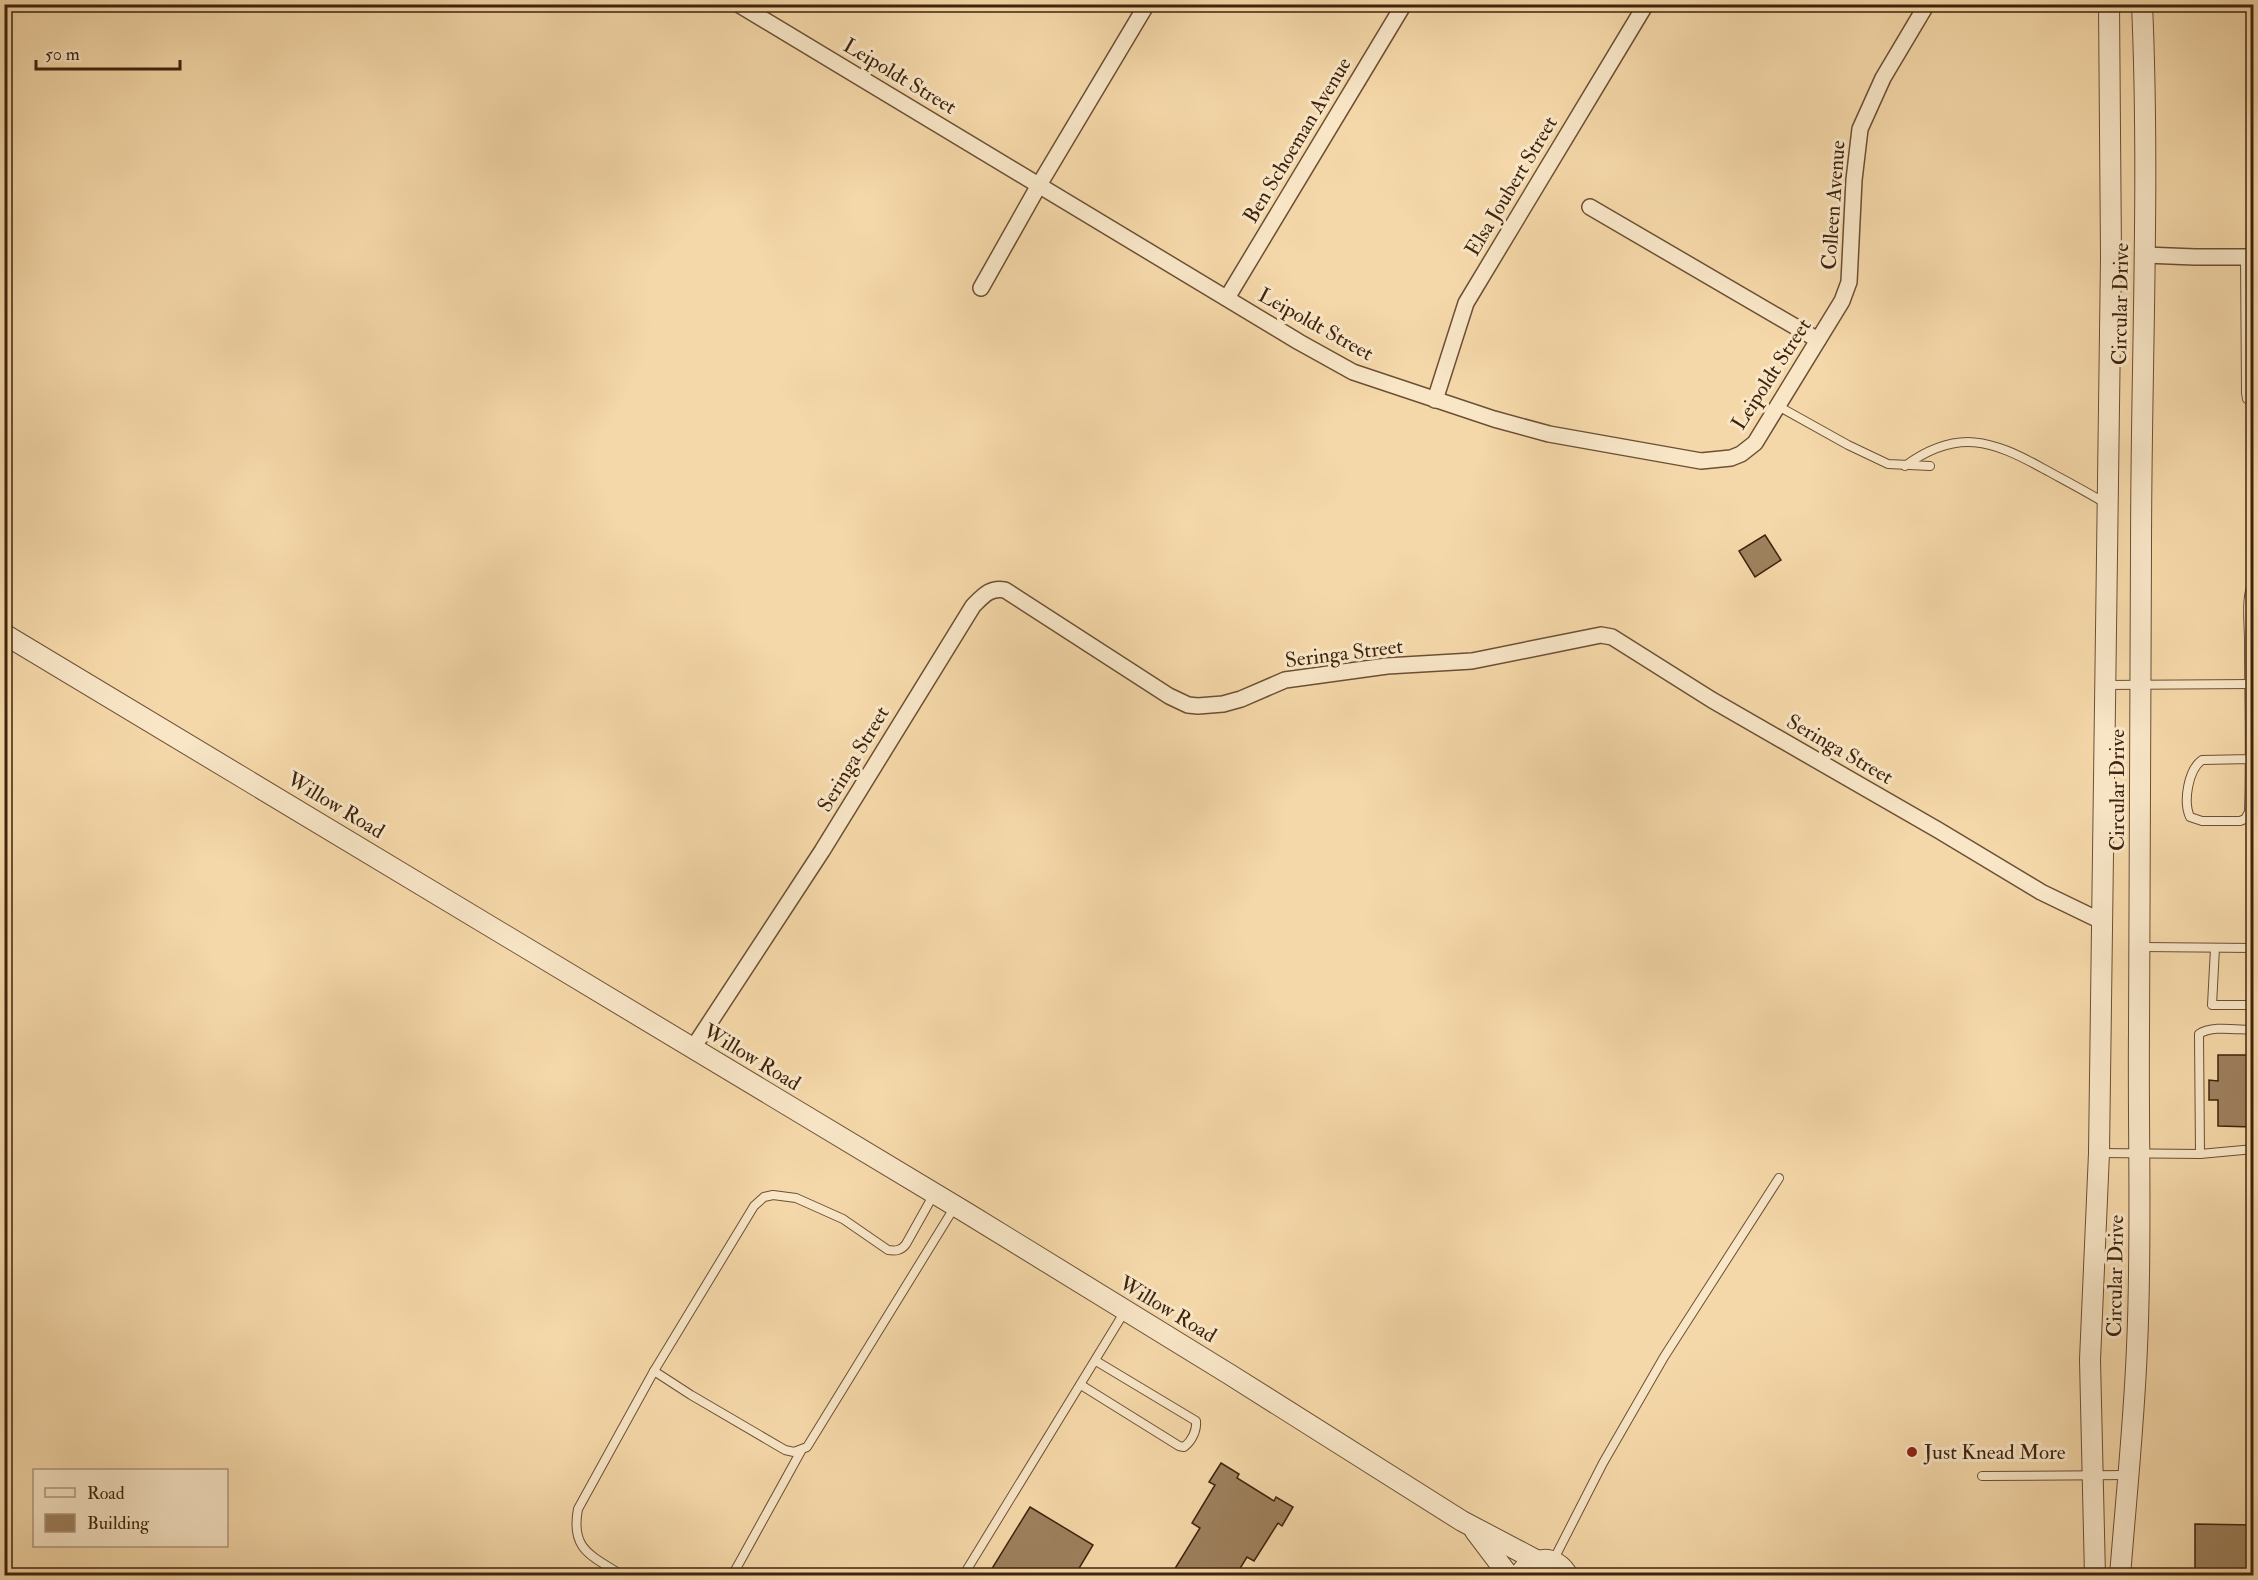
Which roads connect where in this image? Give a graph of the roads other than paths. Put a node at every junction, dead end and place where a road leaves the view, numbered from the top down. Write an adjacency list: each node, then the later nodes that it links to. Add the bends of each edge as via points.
1 (738, 4): 8 (street, Leipoldt Street)
2 (1147, 4): 8 (street)
3 (1404, 4): 14 (street, Ben Schoeman Avenue)
4 (1646, 4): 16 (street, Elsa Joubert Street, via 1466,303)
5 (1927, 4): 12 (street, Colleen Avenue, via 1883,78 1860,129)
6 (2109, 4): 21 (street, Circular Drive, via 2111,257)
7 (2142, 4): 10 (street, Circular Drive)
8 (1039, 185): 13 (street); 14 (street, Leipoldt Street)
9 (1590, 207): 15 (street)
10 (2145, 255): 11 (street); 25 (street, Circular Drive)
11 (2249, 257): 17 (lane, via 2246,393)
12 (1848, 282): 15 (street, Leipoldt Street, via 1839,307)
13 (981, 288)
14 (1227, 298): 16 (street, Leipoldt Street, via 1341,366)
15 (1818, 340): 18 (street, Leipoldt Street)
16 (1435, 400): 18 (street, Leipoldt Street, via 1549,434 1713,461 1747,450)
17 (2253, 404)
18 (1778, 406): 19 (lane, via 1888,464)
19 (1905, 466): 20 (lane); 21 (lane, via 1940,447 1959,442 1983,443 2019,455)
20 (1930, 466)
21 (2107, 503): 26 (street, Circular Drive)
22 (2253, 580): 24 (lane)
23 (4, 634): 34 (street, Willow Road)
24 (2251, 684): 25 (lane); 27 (lane)
25 (2141, 685): 26 (lane); 29 (street, Circular Drive)
26 (2105, 686): 28 (street, Circular Drive)
27 (2251, 759): 27 (lane, via 2202,760 2196,764 2189,779 2190,817 2202,821 2245,819 2249,812)
28 (2101, 921): 34 (street, Seringa Street, via 2041,892 1712,700 1612,637 1601,635 1472,661 1388,666 1285,680 1241,699 1198,706 1169,696 1005,590 997,589 973,606 822,851); 36 (street, Circular Drive)
29 (2140, 947): 30 (lane); 37 (street, Circular Drive)
30 (2214, 948): 31 (lane); 32 (lane, via 2212,1005)
31 (2253, 948)
32 (2253, 1005)
33 (2253, 1030): 38 (lane, via 2207,1030 2198,1036)
34 (693, 1048): 40 (street, Willow Road)
35 (2253, 1149): 38 (lane)
36 (2099, 1153): 37 (lane); 49 (street, Circular Drive, via 2090,1360)
37 (2139, 1154): 38 (lane); 47 (street, Circular Drive, via 2138,1346)
38 (2200, 1154)
39 (1779, 1178): 51 (lane, via 1664,1357)
40 (934, 1194): 41 (street, Willow Road); 44 (lane, via 906,1244 893,1251 826,1210 796,1198 764,1197 754,1206)
41 (955, 1206): 42 (street, Willow Road); 46 (lane)
42 (1125, 1311): 43 (lane); 50 (street, Willow Road)
43 (1096, 1360): 45 (lane); 45 (lane, via 1196,1421 1188,1444 1179,1446)
44 (654, 1371): 46 (lane, via 785,1450); 52 (lane, via 578,1509 576,1522 576,1533 584,1548)
45 (1081, 1385): 54 (lane)
46 (801, 1451): 53 (lane)
47 (2130, 1475): 49 (lane); 59 (street, Circular Drive)
48 (1982, 1476): 49 (lane)
49 (2094, 1476): 58 (street, Circular Drive)
50 (1472, 1527): 51 (street, Willow Road); 55 (street, Willow Road)
51 (1545, 1560): 56 (street, via 1528,1563); 57 (street, Willow Road, via 1560,1565)
52 (623, 1575)
53 (732, 1575)
54 (963, 1575)
55 (1509, 1575)
56 (1519, 1575)
57 (1568, 1575)
58 (2095, 1575)
59 (2120, 1575)

